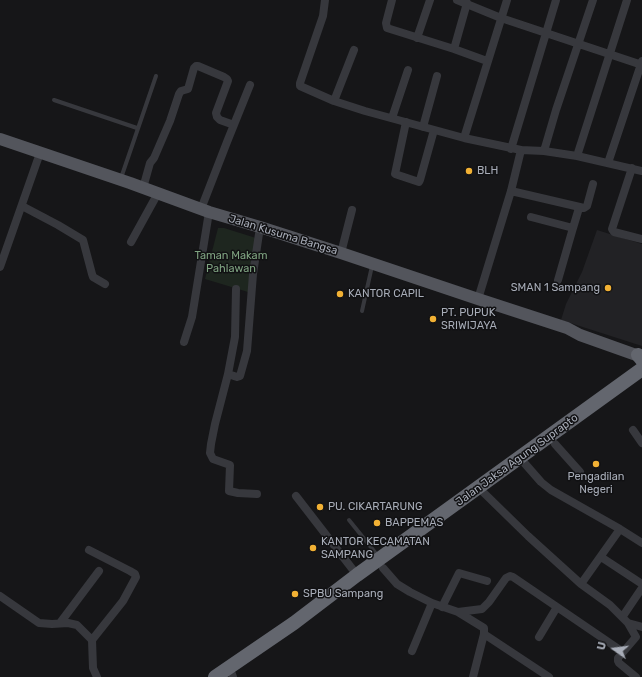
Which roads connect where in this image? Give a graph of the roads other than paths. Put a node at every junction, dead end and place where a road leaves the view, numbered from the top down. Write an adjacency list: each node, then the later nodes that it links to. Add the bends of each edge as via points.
1 (325, 0): 23 (street, via 323,16 300,85)
2 (392, 0): 11 (street, via 387,28)
3 (430, 0): 11 (street)
4 (507, 0): 9 (street)
5 (556, 0): 10 (street)
6 (593, 0): 12 (street)
7 (627, 0): 15 (street)
8 (463, 1): 9 (street); 13 (street)
9 (501, 18): 10 (street); 16 (street)
10 (546, 33): 12 (street); 32 (street)
11 (417, 38): 13 (street)
12 (577, 44): 15 (street); 34 (street)
13 (454, 49): 16 (street)
14 (354, 50): 23 (street)
15 (610, 55): 17 (street); 36 (street)
16 (488, 61): 30 (street)
17 (642, 64): 37 (street)
18 (408, 70): 24 (street)
19 (156, 76): 28 (lane)
20 (437, 76): 27 (street)
21 (250, 84): 26 (street)
22 (54, 100): 28 (lane)
23 (334, 101): 24 (street)
24 (392, 118): 25 (street)
25 (406, 122): 27 (street); 29 (street, via 395,174 419,182)
26 (234, 125): 42 (street, via 216,117 227,79 196,66 188,89 178,94 170,121 150,163); 48 (street)
27 (423, 127): 29 (street)
28 (137, 128): 40 (lane)
29 (434, 130): 30 (street)
30 (464, 138): 32 (street)
31 (0, 139): 35 (main road, Jalan Kusuma Bangsa)
32 (511, 149): 33 (street)
33 (521, 150): 34 (street); 43 (street)
34 (544, 151): 36 (street)
35 (40, 153): 40 (main road, Jalan Kusuma Bangsa); 45 (street)
36 (576, 156): 37 (street)
37 (608, 163): 38 (street)
38 (632, 168): 39 (street); 52 (street, via 612,229 614,232)
39 (642, 171)
40 (120, 180): 42 (main road, Jalan Kusuma Bangsa)
41 (593, 184): 46 (street, via 586,208)
42 (143, 188): 44 (main road, Jalan Kusuma Bangsa)
43 (511, 191): 46 (street); 60 (street)
44 (158, 193): 48 (main road, Jalan Kusuma Bangsa); 53 (street)
45 (22, 206): 56 (street); 58 (street, via 83,240 93,277)
46 (579, 208): 51 (street)
47 (352, 210): 54 (street)
48 (205, 211): 50 (main road, Jalan Kusuma Bangsa); 62 (street, via 192,317)
49 (531, 217): 51 (street)
50 (260, 227): 54 (main road, Jalan Kusuma Bangsa); 64 (street, via 253,274 247,351 240,376)
51 (573, 228): 57 (street)
52 (642, 239)
53 (131, 242)
54 (341, 253): 55 (main road, Jalan Kusuma Bangsa)
55 (372, 264): 60 (main road, Jalan Kusuma Bangsa); 61 (lane)
56 (0, 267)
57 (558, 280)
58 (105, 284)
59 (236, 289): 64 (street, via 235,337)
60 (478, 299): 63 (main road, Jalan Kusuma Bangsa, via 567,328)
61 (362, 312)
62 (184, 342)
63 (641, 363): 67 (highway, Jalan Jaksa Agung Suprapto); 68 (highway, Jalan Jaksa Agung Suprapto)
64 (228, 374): 71 (street, via 214,424 211,456 230,465 230,491)
65 (633, 430): 66 (street)
66 (642, 443)
67 (555, 444): 68 (highway, Jalan Jaksa Agung Suprapto); 69 (street)
68 (522, 461): 70 (highway, Jalan Jaksa Agung Suprapto); 74 (street, via 551,490); 78 (highway, Jalan Jaksa Agung Suprapto)
69 (580, 472)
70 (484, 493): 78 (highway, Jalan Jaksa Agung Suprapto); 82 (street)
71 (257, 494)
72 (296, 496): 80 (street)
73 (349, 520): 78 (lane)
74 (620, 529): 75 (street); 77 (street)
75 (642, 543)
76 (89, 550): 95 (street, via 136,576 123,601)
77 (600, 557): 82 (street); 83 (street)
78 (382, 564): 80 (highway, Jalan Jaksa Agung Suprapto); 86 (street, via 397,584); 98 (highway, Jalan Jaksa Agung Suprapto)
79 (99, 571): 91 (street)
80 (357, 576): 100 (highway, Jalan Jaksa Agung Suprapto)
81 (487, 581): 87 (street, via 459,573)
82 (582, 584): 90 (street)
83 (642, 584)
84 (642, 588): 90 (street)
85 (0, 596): 91 (street, via 39,623)
86 (432, 604): 87 (street); 96 (street)
87 (442, 607): 89 (street)
88 (557, 607): 89 (street, via 510,576 484,608); 94 (street); 97 (street)
89 (458, 612): 93 (street, via 484,628)
90 (626, 620): 92 (street); 97 (street, via 636,637)
91 (60, 623): 95 (street, via 77,625)
92 (642, 627)
93 (484, 634): 101 (street); 102 (street)
94 (539, 637)
95 (92, 640): 99 (street, via 93,668)
96 (412, 651)
97 (623, 652): 103 (street, via 618,658 619,663)
98 (231, 676)
99 (97, 677)
100 (215, 677)
101 (473, 677)
102 (549, 677)
103 (636, 677)

